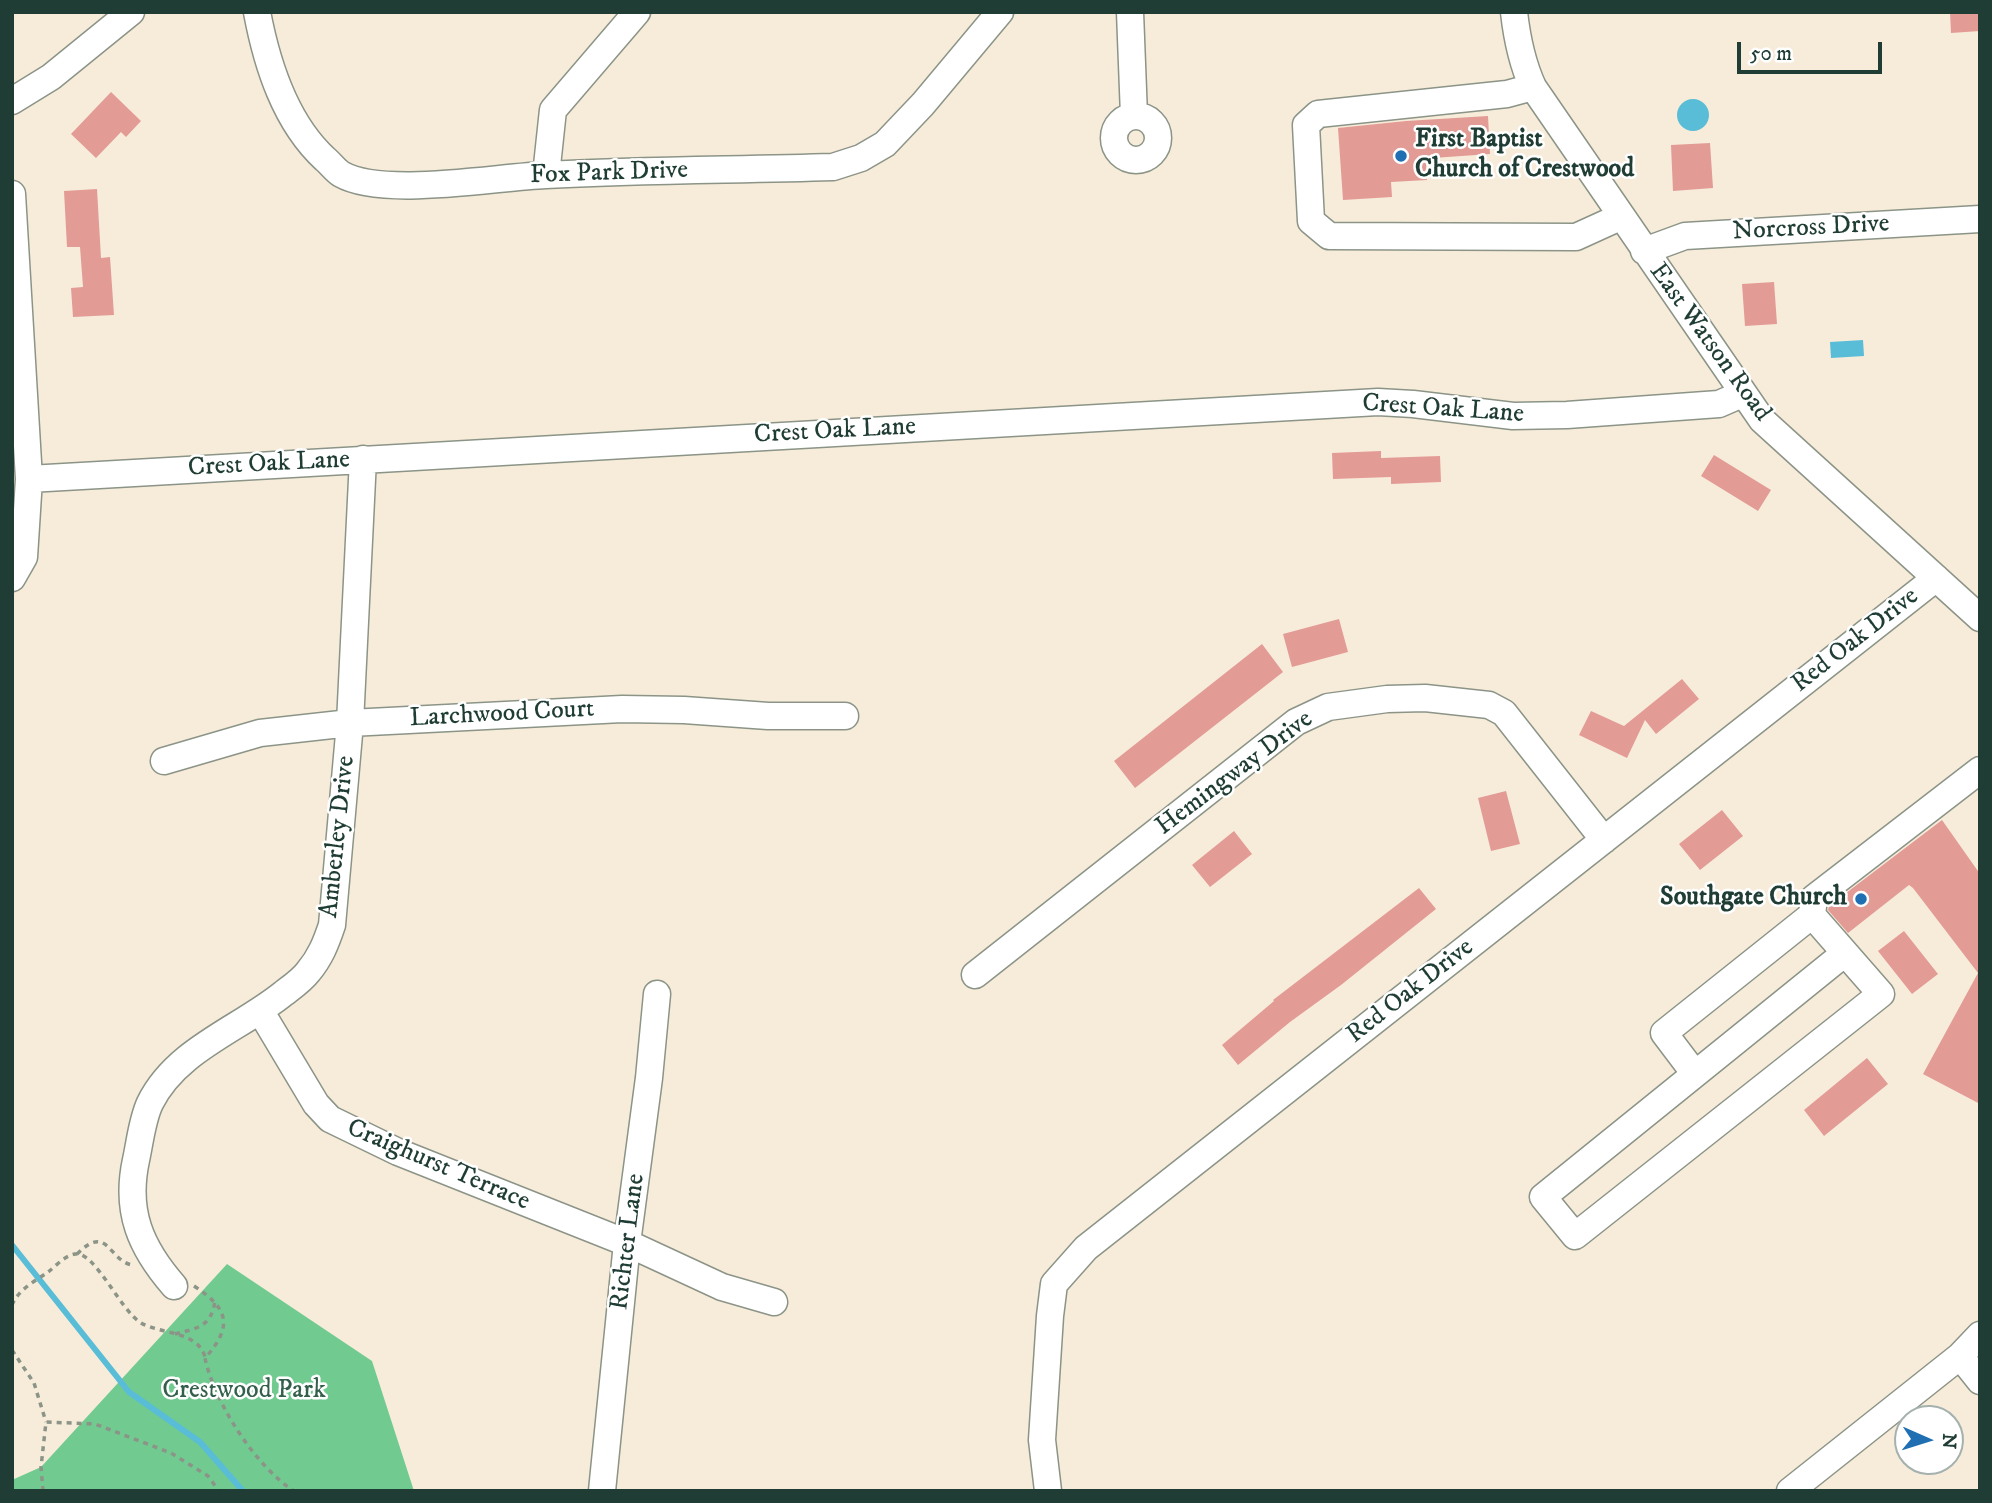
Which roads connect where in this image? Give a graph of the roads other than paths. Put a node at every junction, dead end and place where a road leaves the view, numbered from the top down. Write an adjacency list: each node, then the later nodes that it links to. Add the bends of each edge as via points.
1 (131, 12): 8 (street, via 51,77)
2 (257, 12): 10 (street, Fox Park Drive, via 272,70 292,120 341,174 376,184 412,185)
3 (637, 12): 10 (street, via 553,110)
4 (1000, 12): 10 (street, Fox Park Drive, via 885,144 861,158 833,167)
5 (1130, 12): 9 (street)
6 (1514, 12): 7 (street, East Watson Road, via 1518,43)
7 (1533, 87): 12 (street, East Watson Road); 12 (street, via 1507,94 1318,114 1306,125 1311,221 1329,236 1576,237)
8 (12, 101)
9 (1134, 116)
10 (546, 175)
11 (12, 194): 17 (street)
12 (1620, 217): 14 (street, East Watson Road)
13 (1980, 219): 14 (street, Norcross Drive, via 1685,236)
14 (1644, 251): 15 (street, East Watson Road)
15 (1742, 394): 16 (street, Crest Oak Lane, via 1719,404 1567,415 1513,416 1378,402); 19 (street, East Watson Road, via 1762,420)
16 (363, 459): 17 (street, Crest Oak Lane); 22 (street, Amberley Drive)
17 (29, 479): 18 (street, via 24,557)
18 (12, 578)
19 (1936, 578): 20 (street, East Watson Road); 25 (street, Red Oak Drive)
20 (1980, 618)
21 (845, 716): 22 (street, Larchwood Court, via 622,709)
22 (350, 723): 23 (street, Larchwood Court, via 260,733); 30 (street, Amberley Drive, via 332,925 307,975)
23 (164, 761)
24 (1980, 770): 26 (street, via 1814,898)
25 (1604, 840): 28 (street, Hemingway Drive, via 1504,713 1489,705 1425,698 1328,707 1296,722); 39 (street, Red Oak Drive, via 1086,1248 1054,1284 1042,1440)
26 (1812, 915): 27 (street); 31 (street, via 1664,1033)
27 (1845, 953): 31 (street); 31 (street, via 1881,994 1575,1236 1543,1197)
28 (975, 975)
29 (657, 994): 32 (street, Richter Lane)
30 (261, 1012): 32 (street, Craighurst Terrace, via 316,1104 330,1119 398,1152); 33 (street, Amberley Drive, via 194,1052 149,1104 131,1184 139,1236 154,1264)
31 (1695, 1074)
32 (627, 1243): 34 (street, Craighurst Terrace, via 722,1287); 38 (street, Richter Lane)
33 (174, 1286)
34 (774, 1302)
35 (1980, 1335): 36 (street)
36 (1960, 1356): 37 (street); 40 (street)
37 (1980, 1381)
38 (602, 1491)
39 (1048, 1491)
40 (1790, 1491)

